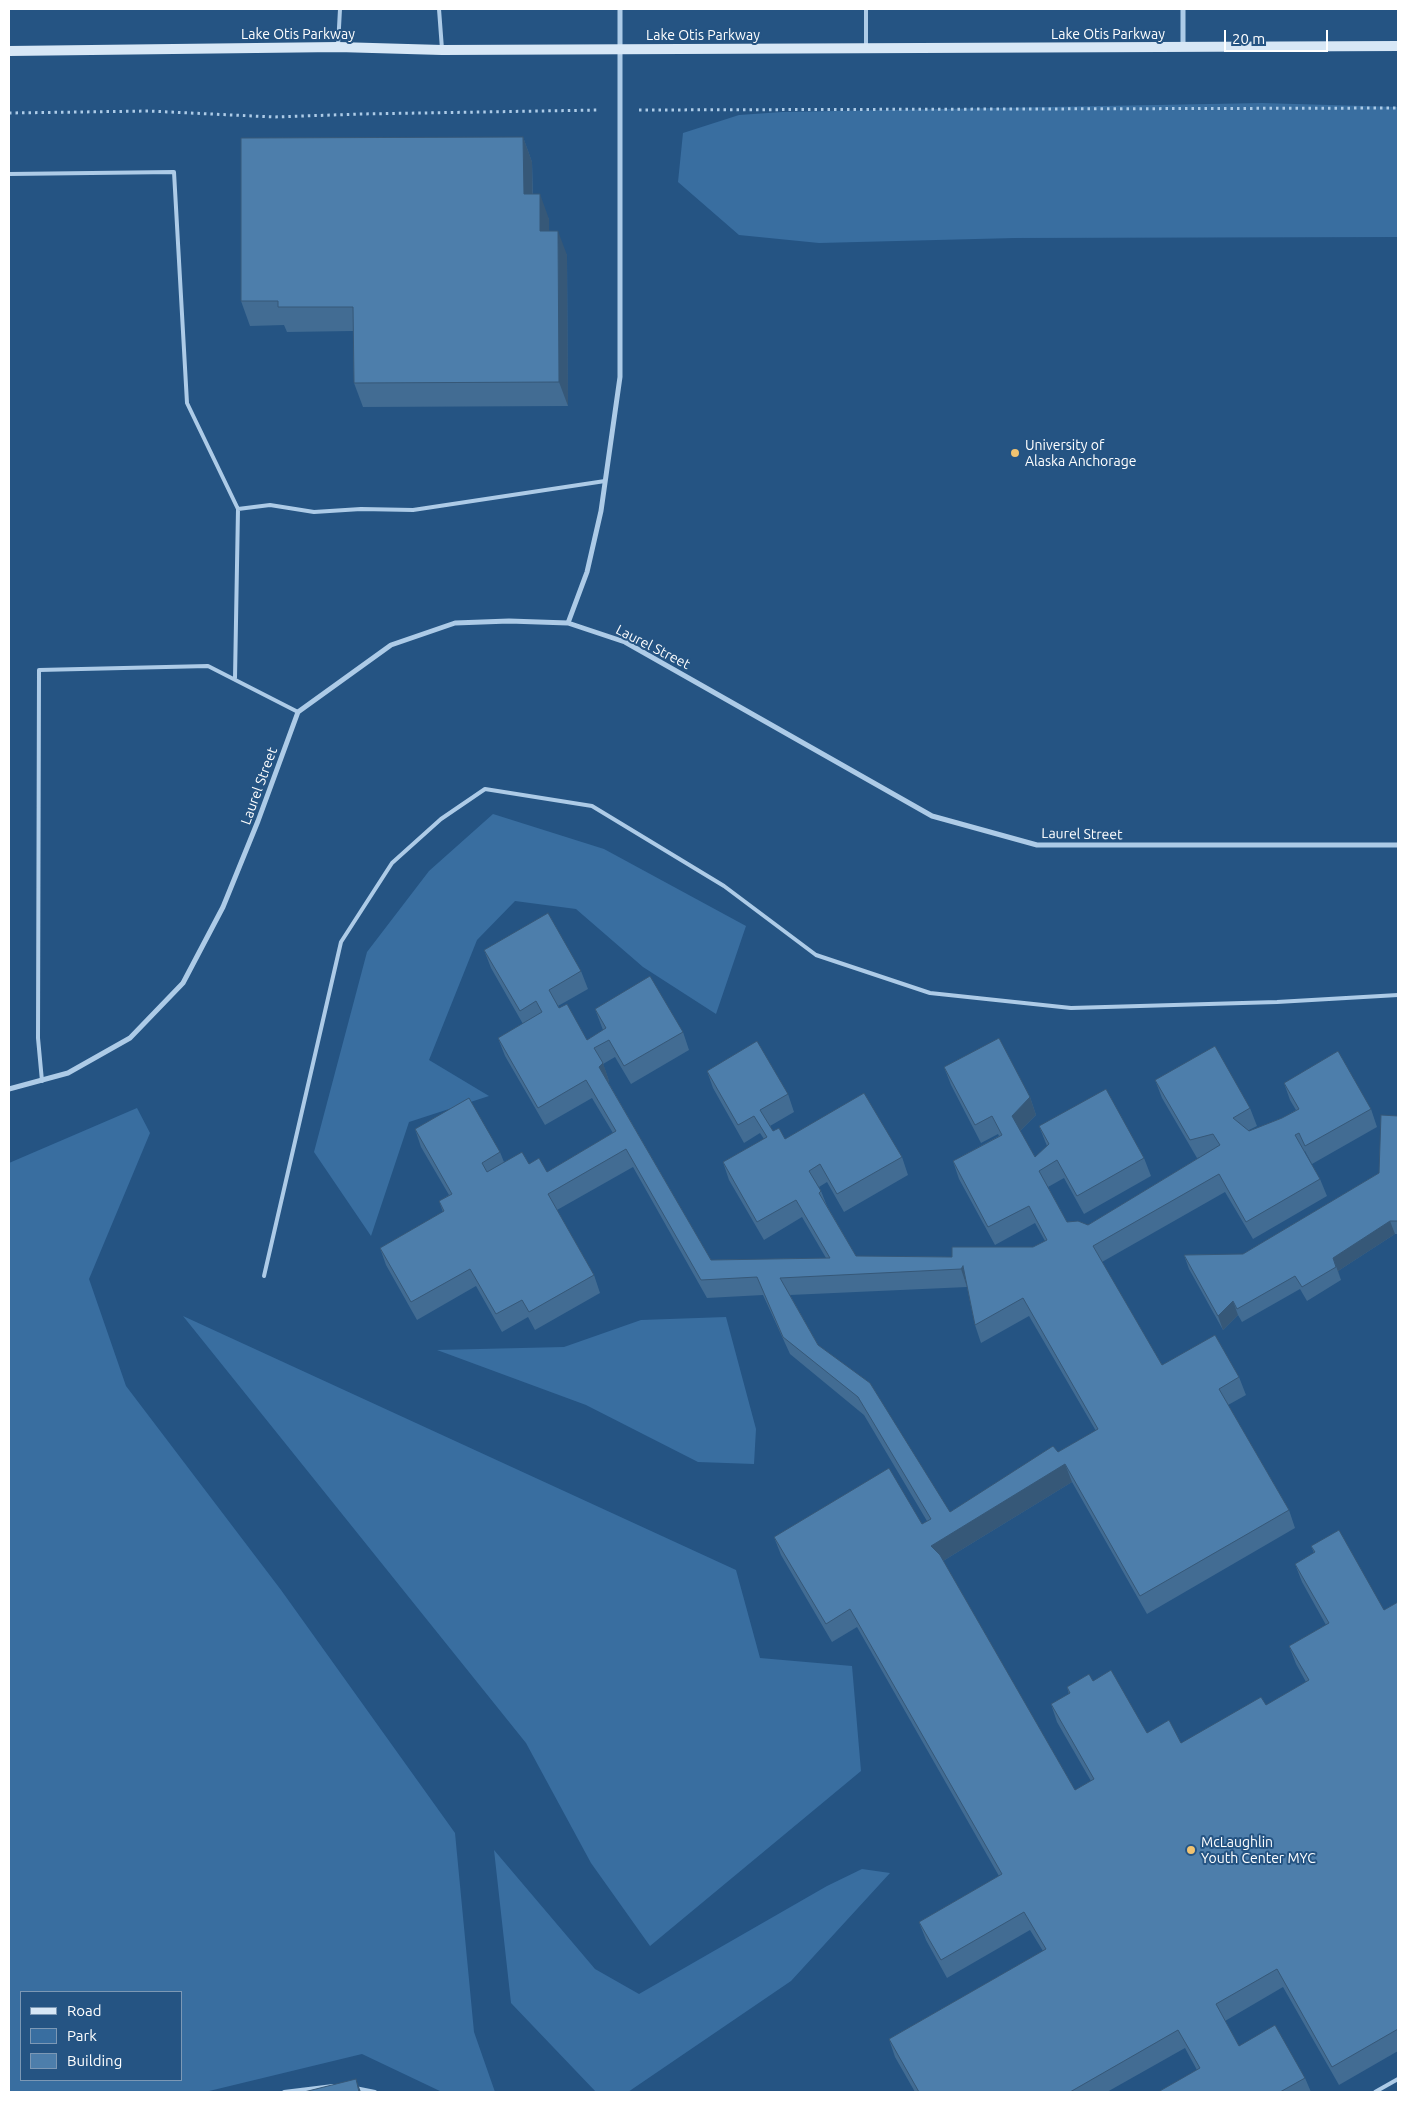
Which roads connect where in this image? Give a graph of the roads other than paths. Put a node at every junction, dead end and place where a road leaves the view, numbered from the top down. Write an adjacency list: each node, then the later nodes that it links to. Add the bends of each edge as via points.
1 (340, 9): 7 (lane)
2 (440, 9): 11 (lane)
3 (620, 9): 10 (street)
4 (866, 9): 8 (lane)
5 (1183, 9): 9 (street)
6 (1398, 46): 9 (main road, Lake Otis Parkway)
7 (338, 47): 11 (main road, Lake Otis Parkway); 12 (main road, Lake Otis Parkway)
8 (866, 48): 9 (main road, Lake Otis Parkway); 10 (main road, Lake Otis Parkway)
9 (1183, 48)
10 (620, 49): 11 (main road, Lake Otis Parkway); 14 (street, via 620,377)
11 (442, 50)
12 (9, 51)
13 (9, 174): 15 (lane, via 174,172 187,403)
14 (605, 481): 15 (lane, via 413,510 314,512 270,506); 16 (street, via 587,572)
15 (238, 509): 17 (lane)
16 (568, 623): 18 (street, Laurel Street, via 455,623 391,645); 19 (street, Laurel Street, via 625,642 932,816 1036,845)
17 (236, 678): 18 (lane); 21 (lane, via 208,666 39,670 38,1038)
18 (298, 712): 21 (street, Laurel Street, via 223,906 183,983 130,1038 68,1073)
19 (1398, 845)
20 (1398, 995): 23 (lane, via 1071,1008 930,993 816,955 724,886 592,806 485,789 441,819 392,863 341,942)
21 (42, 1081): 22 (street, Laurel Street)
22 (9, 1090)
23 (264, 1276)
24 (1398, 2079): 29 (lane)
25 (337, 2086): 27 (lane)
26 (346, 2087): 28 (lane)
27 (284, 2092)
28 (375, 2092)
29 (1375, 2092)

